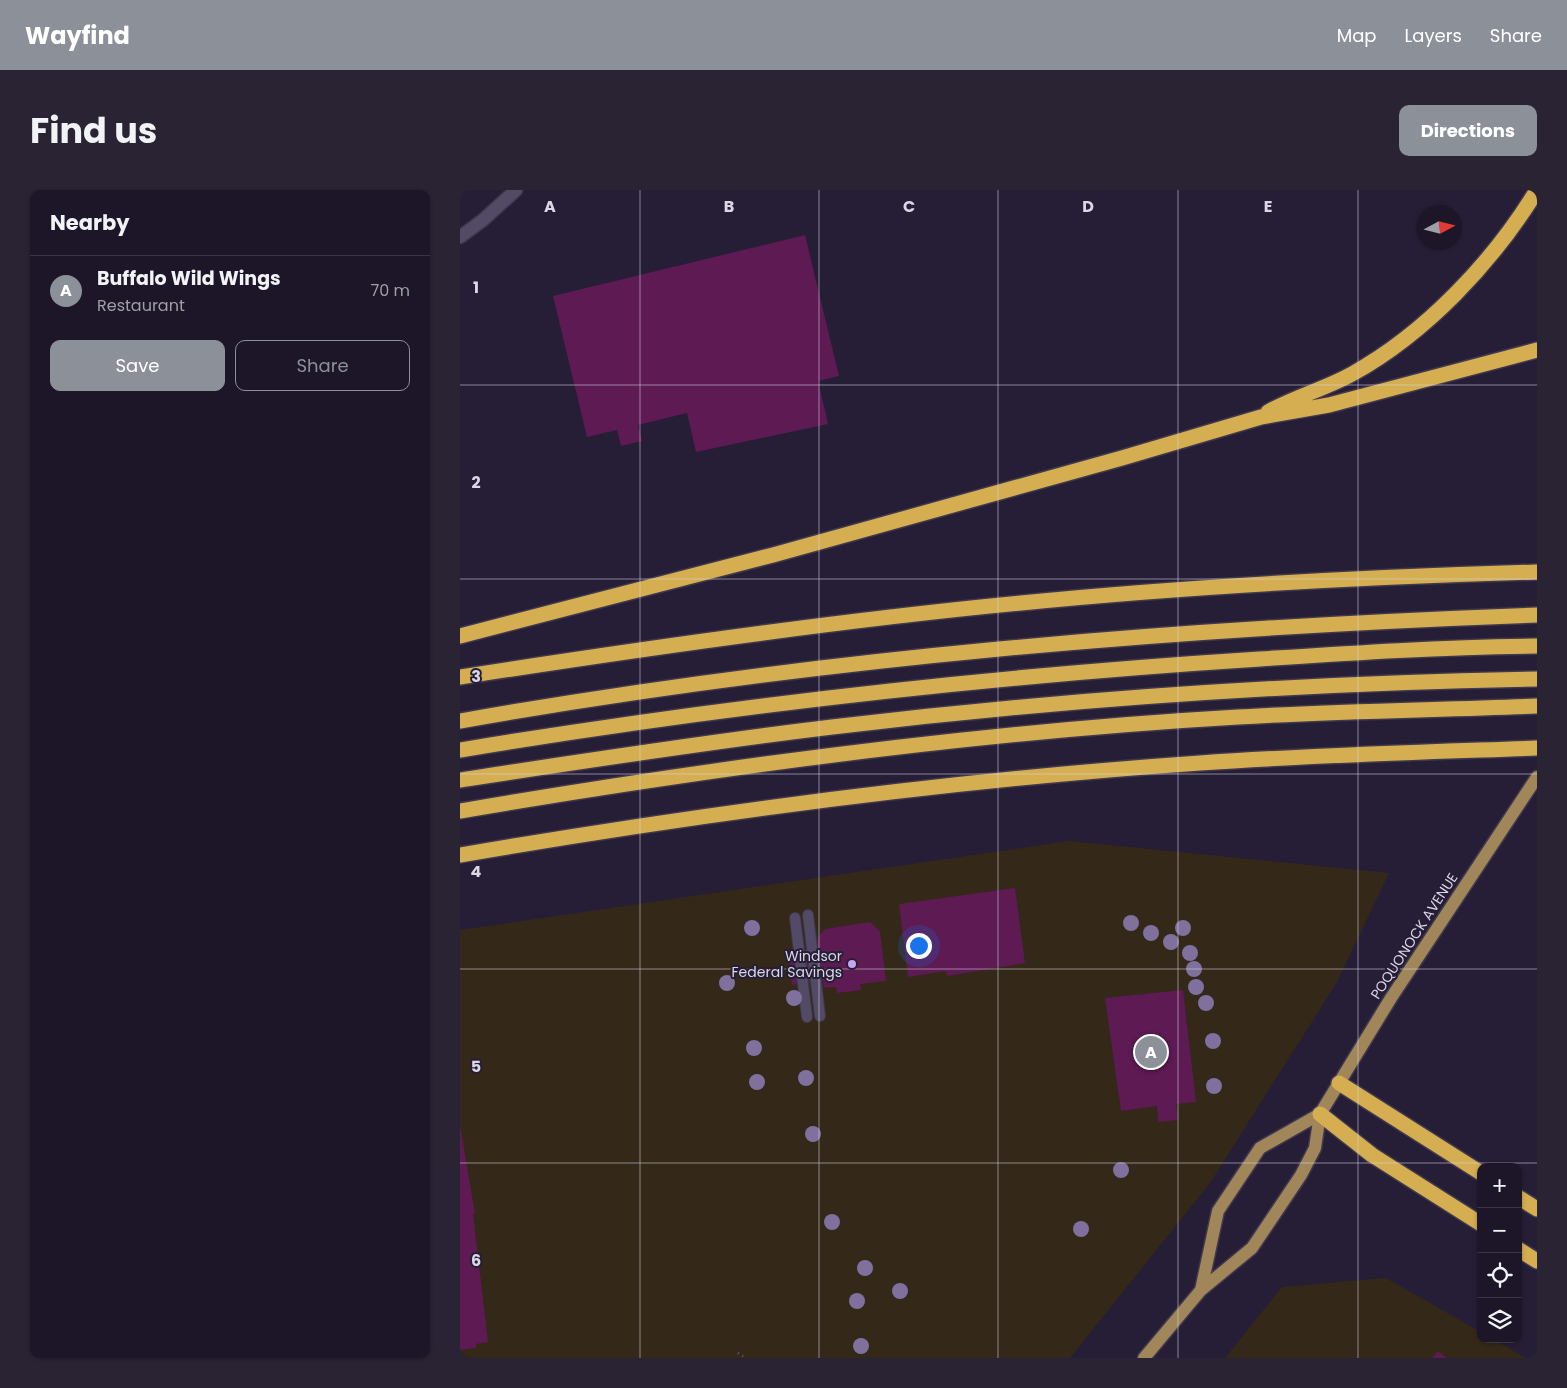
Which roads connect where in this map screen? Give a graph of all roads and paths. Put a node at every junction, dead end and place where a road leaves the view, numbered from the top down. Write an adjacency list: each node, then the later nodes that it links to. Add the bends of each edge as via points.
1 (516, 190): 3 (street)
2 (1537, 190): 5 (highway, via 1491,255 1425,321 1365,367)
3 (460, 237)
4 (1537, 350): 5 (highway, via 1330,405)
5 (1261, 417): 8 (highway, via 792,550)
6 (1537, 572): 10 (highway, via 1291,582 1020,603 759,632)
7 (1537, 615): 13 (highway, via 1250,629 980,650 642,691)
8 (460, 636)
9 (1537, 646): 15 (highway, via 1409,650 1040,675 739,708)
10 (460, 677)
11 (1537, 679): 17 (highway, via 1248,690 1016,708 735,740)
12 (1537, 706): 18 (highway, via 1238,717 968,740 754,765)
13 (460, 721)
14 (1537, 748): 19 (highway, via 1200,763 987,782 747,810)
15 (460, 750)
16 (1537, 777): 24 (main road, POQUONOCK AVENUE, via 1391,998)
17 (460, 780)
18 (460, 811)
19 (460, 855)
20 (808, 915): 22 (lane)
21 (795, 918): 23 (lane)
22 (820, 1016)
23 (807, 1018)
24 (1339, 1083): 25 (main road, POQUONOCK AVENUE); 26 (highway)
25 (1320, 1114): 29 (highway, via 1372,1155); 32 (main road, POQUONOCK AVENUE, via 1315,1148 1301,1175 1252,1248); 32 (main road, POQUONOCK AVENUE, via 1260,1148 1218,1211)
26 (1477, 1170)
27 (1522, 1200): 28 (highway)
28 (1537, 1209)
29 (1477, 1221)
30 (1522, 1252): 31 (highway)
31 (1537, 1261)
32 (1200, 1290): 35 (main road, POQUONOCK AVENUE)
33 (738, 1353): 34 (path)
34 (746, 1358)
35 (1144, 1358)

